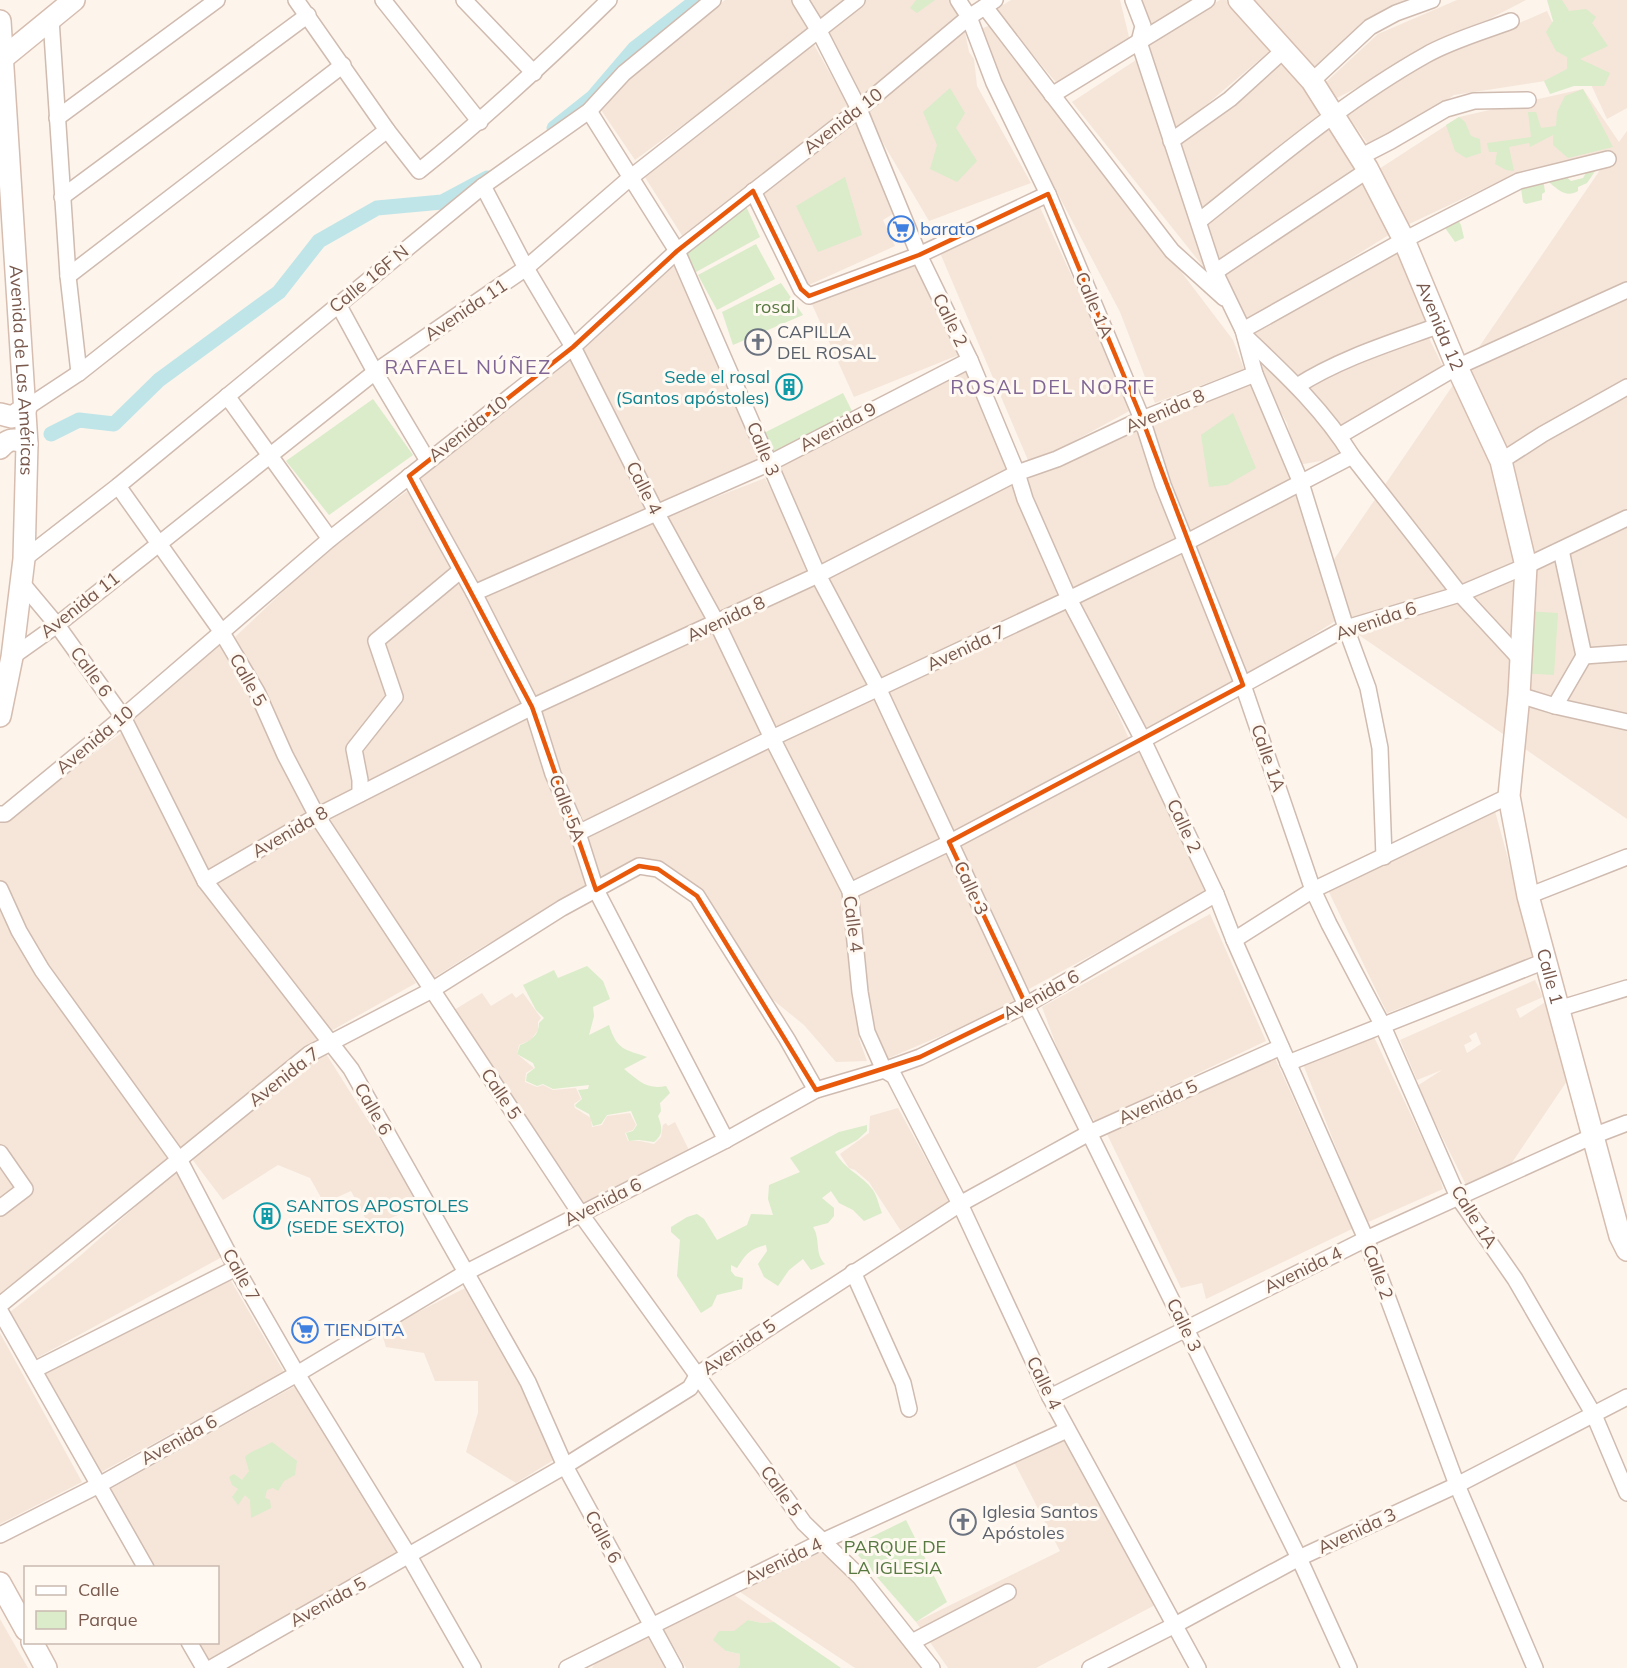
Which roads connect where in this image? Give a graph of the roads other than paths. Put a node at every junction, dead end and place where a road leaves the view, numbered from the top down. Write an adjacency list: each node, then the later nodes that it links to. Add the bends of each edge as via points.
1 (74, 0): 18 (street)
2 (217, 0): 33 (street)
3 (296, 0): 16 (street)
4 (383, 0): 34 (street)
5 (464, 0): 26 (street)
6 (609, 0): 26 (street)
7 (713, 0): 31 (street, Calle 16F N, via 624,73)
8 (800, 0): 21 (street, Calle 2)
9 (857, 0): 21 (street, Avenida 11)
10 (958, 0): 17 (street, Calle 1A)
11 (1133, 0): 22 (street, via 1143,26)
12 (1207, 0): 22 (street)
13 (1239, 0): 23 (street, Avenida 12)
14 (1432, 0): 27 (street, via 1370,27)
15 (990, 4): 17 (street, Avenida 10); 28 (street)
16 (308, 15): 25 (street); 43 (street)
17 (969, 17): 30 (street, Avenida 10); 42 (street, Calle 1A, via 993,83)
18 (51, 19): 24 (street); 33 (street)
19 (0, 21): 24 (street, Avenida de Las Américas)
20 (1511, 21): 32 (street, via 1428,54)
21 (819, 31): 30 (street, Calle 2); 39 (street, Avenida 11)
22 (1139, 42): 28 (street); 36 (street)
23 (1284, 50): 27 (street, Avenida 12); 36 (street, via 1230,99)
24 (3, 58): 65 (street, Avenida de Las Américas)
25 (343, 65): 35 (street); 50 (street)
26 (534, 73): 34 (street)
27 (1312, 81): 32 (street, Avenida 12)
28 (1052, 95): 53 (street, via 1173,251)
29 (1528, 100): 38 (street, via 1474,101 1446,109 1391,141)
30 (860, 110): 41 (street, Avenida 10); 47 (street, Calle 2)
31 (589, 111): 39 (street, Calle 3); 40 (street, Calle 16F N)
32 (1335, 114): 38 (street, Avenida 12); 44 (street)
33 (57, 118): 43 (street)
34 (480, 122): 35 (street, via 419,171)
35 (387, 130): 60 (street)
36 (1171, 141): 44 (street)
37 (1608, 159): 45 (street, via 1518,181)
38 (1364, 163): 45 (street, Avenida 12); 49 (street)
39 (630, 178): 46 (street, Calle 3); 48 (street, Avenida 11)
40 (483, 186): 48 (street, Calle 4); 52 (street, Calle 16F N)
41 (753, 191): 46 (street, Avenida 10); 47 (street, via 801,289 809,296)
42 (1048, 195): 47 (street); 67 (street, Calle 1A)
43 (62, 197): 50 (street)
44 (1199, 221): 49 (street)
45 (1404, 240): 54 (street, Avenida 12); 55 (street)
46 (677, 251): 56 (street, Avenida 10); 75 (street, Calle 3)
47 (919, 255): 57 (street, Calle 2)
48 (526, 268): 56 (street, Calle 4); 59 (street, Avenida 11)
49 (1215, 272): 53 (street)
50 (68, 276): 60 (street)
51 (1627, 290): 58 (street)
52 (338, 304): 59 (street); 64 (street, Calle 16F N)
53 (1230, 304): 55 (street)
54 (1440, 325): 58 (street, Avenida 12); 62 (street, via 1346,359)
55 (1244, 333): 61 (street); 62 (street)
56 (573, 347): 73 (street, Avenida 10); 80 (street, Calle 4)
57 (970, 360): 75 (street, Avenida 9); 76 (street, Calle 2)
58 (1457, 367): 68 (street); 74 (street, Avenida 12)
59 (375, 372): 71 (street, Avenida 11); 73 (street)
60 (79, 373): 65 (street)
61 (1255, 374): 67 (street, Avenida 8); 78 (street)
62 (1297, 386): 68 (street)
63 (1627, 387): 74 (street)
64 (227, 396): 71 (street); 79 (street, Calle 16F N)
65 (26, 408): 66 (street, via 12,417); 69 (street, Avenida de Las Américas)
66 (0, 414)
67 (1142, 419): 76 (street, Avenida 8, via 1057,459); 83 (street, Calle 1A)
68 (1339, 436): 72 (street)
69 (27, 444): 70 (street, via 12,439); 86 (street, Avenida de Las Américas)
70 (0, 448)
71 (270, 456): 82 (street); 84 (street, Avenida 11)
72 (1352, 456): 78 (street, Avenida 7); 92 (street)
73 (428, 461): 77 (street, Avenida 10)
74 (1501, 461): 87 (street, Avenida 12)
75 (770, 463): 80 (street, Avenida 9); 89 (street, Calle 3)
76 (1017, 473): 89 (street, Avenida 8); 93 (street, Calle 2)
77 (410, 476): 82 (street, Avenida 10); 88 (street, Calle 5A)
78 (1301, 483): 83 (street, Avenida 7); 96 (street)
79 (118, 486): 84 (street, Calle 5); 86 (street, Calle 16F N)
80 (656, 512): 91 (street, Avenida 9); 94 (street, Calle 4)
81 (1627, 518): 85 (street, Avenida 6)
82 (330, 539): 97 (street, Avenida 10)
83 (1187, 542): 93 (street, Avenida 7); 102 (street, Calle 1A)
84 (160, 543): 95 (street, Avenida 11); 97 (street, Calle 5)
85 (1561, 550): 87 (street, Avenida 6); 99 (street)
86 (24, 559): 90 (street, Avenida de Las Américas)
87 (1526, 566): 92 (street, Avenida 6); 101 (street, Avenida 12)
88 (460, 571): 91 (street, Calle 5A); 112 (street, via 376,641 394,697 354,749)
89 (818, 575): 94 (street, Avenida 8); 103 (street, Calle 3)
90 (21, 582): 95 (street, Calle 6); 100 (street, Avenida de Las Américas)
91 (474, 594): 106 (street, Calle 5A)
92 (1460, 594): 96 (street, Avenida 6); 101 (street)
93 (1069, 599): 103 (street, Avenida 7); 111 (street, Calle 2)
94 (717, 623): 106 (street, Avenida 8); 110 (street, Calle 4)
95 (57, 624): 100 (street, Avenida 11); 108 (street, Calle 6)
96 (1346, 628): 102 (street, Avenida 6); 118 (street, via 1368,688 1380,748)
97 (221, 631): 108 (street, Avenida 10); 115 (street, Calle 5, via 257,693)
98 (1627, 652): 99 (street)
99 (1584, 656): 105 (street)
100 (12, 657): 107 (street, Avenida de Las Américas)
101 (1521, 660): 104 (street, Avenida 12)
102 (1243, 685): 111 (street, Avenida 6); 123 (street, Calle 1A)
103 (879, 690): 110 (street, Avenida 7); 117 (street, Calle 3)
104 (1519, 695): 105 (street); 113 (street, Calle 1)
105 (1555, 706): 109 (street)
106 (532, 707): 112 (street, Avenida 8); 116 (street, Calle 5A)
107 (0, 716)
108 (123, 717): 114 (street, Avenida 10, via 5,814); 120 (street, Calle 6)
109 (1627, 722)
110 (772, 738): 116 (street, Avenida 7); 124 (street, Calle 4)
111 (1143, 740): 117 (street, Avenida 6); 125 (street, Calle 2)
112 (360, 794): 115 (street, Avenida 8)
113 (1509, 796): 118 (street); 126 (street, Calle 1)
114 (0, 814)
115 (317, 816): 120 (street, Avenida 8); 130 (street, Calle 5)
116 (578, 833): 122 (street, Calle 5A)
117 (949, 842): 124 (street, Avenida 6); 131 (street, Calle 3)
118 (1384, 857): 123 (street)
119 (1627, 857): 126 (street)
120 (205, 881): 134 (street, Calle 6)
121 (0, 889): 144 (street, Calle 7, via 42,970)
122 (596, 890): 130 (street, Avenida 7); 138 (street, Avenida 7, via 639,866 658,869 697,896); 142 (street, Calle 5A)
123 (1314, 890): 127 (street); 133 (street, Calle 1A)
124 (850, 891): 137 (street, Calle 4, via 867,1032)
125 (1216, 894): 127 (street, Calle 2); 131 (street, Avenida 6)
126 (1528, 896): 128 (street, Calle 1)
127 (1234, 940): 135 (street, Calle 2)
128 (1545, 961): 132 (street, Calle 1); 133 (street)
129 (1627, 988): 132 (street)
130 (432, 990): 134 (street, Avenida 7); 148 (street, Calle 5)
131 (1026, 1005): 137 (street, Avenida 6, via 920,1057); 140 (street, Calle 3)
132 (1558, 1009): 141 (street, Calle 1)
133 (1382, 1024): 136 (street); 145 (street, Calle 1A)
134 (330, 1042): 144 (street, Avenida 7, via 309,1054); 152 (street, Calle 6, via 351,1069)
135 (1281, 1047): 136 (street, Calle 2); 140 (street, Avenida 5)
136 (1288, 1063): 149 (street, Calle 2)
137 (884, 1070): 138 (street, Avenida 6); 146 (street, Calle 4, via 894,1076)
138 (816, 1090): 142 (street, Avenida 6)
139 (1627, 1123): 141 (street, Avenida 4)
140 (1089, 1133): 146 (street, Avenida 5); 156 (street, Calle 3)
141 (1593, 1136): 145 (street, Avenida 4); 150 (street, Calle 1)
142 (726, 1140): 148 (street, Avenida 6)
143 (0, 1153): 147 (street, via 25,1189)
144 (180, 1161): 151 (street, Calle 7); 154 (street, Avenida 7)
145 (1458, 1197): 149 (street, Avenida 4); 163 (street, Calle 1A, via 1515,1279)
146 (960, 1204): 153 (street, Avenida 5); 160 (street, Calle 4)
147 (0, 1208)
148 (580, 1213): 152 (street, Avenida 6); 159 (street, Calle 5)
149 (1366, 1239): 156 (street, Avenida 4); 167 (street, Calle 2)
150 (1627, 1250)
151 (236, 1268): 157 (street); 158 (street, Calle 7)
152 (467, 1272): 158 (street, Avenida 6); 165 (street, Calle 6, via 528,1382)
153 (853, 1272): 159 (street, Avenida 5); 162 (street, via 903,1383)
154 (0, 1305)
155 (0, 1311): 157 (street)
156 (1186, 1328): 160 (street, Avenida 4); 172 (street, Calle 3)
157 (33, 1370): 166 (street)
158 (297, 1374): 166 (street, Avenida 6); 171 (street, Calle 7)
159 (698, 1374): 165 (street, Avenida 5, via 690,1389); 170 (street, Calle 5, via 804,1523)
160 (1050, 1397): 164 (street, Calle 4)
161 (1627, 1397): 163 (street, Avenida 3)
162 (909, 1409)
163 (1594, 1415): 167 (street, Avenida 3); 168 (street, Calle 1A)
164 (1067, 1430): 170 (street, Avenida 4); 176 (street, Calle 4)
165 (564, 1467): 171 (street, Avenida 5); 178 (street, Calle 6)
166 (99, 1485): 169 (street, Avenida 6); 173 (street)
167 (1457, 1485): 172 (street, Avenida 3); 192 (street, Calle 2)
168 (1627, 1492)
169 (0, 1535)
170 (823, 1541): 178 (street, Avenida 4); 179 (street, Calle 5, via 860,1577)
171 (409, 1556): 184 (street, Avenida 5); 185 (street, Calle 7)
172 (1299, 1558): 176 (street, Avenida 3); 191 (street, Calle 3)
173 (145, 1566)
174 (0, 1583): 177 (street)
175 (1008, 1592): 179 (street)
176 (1175, 1625): 189 (street, Avenida 3); 190 (street, Calle 4)
177 (24, 1626)
178 (651, 1626): 186 (street, Avenida 4); 187 (street, Calle 6)
179 (912, 1642): 188 (street, Calle 5)
180 (33, 1644): 182 (street)
181 (190, 1644): 183 (street)
182 (46, 1668)
183 (204, 1668)
184 (211, 1668)
185 (473, 1668)
186 (567, 1668)
187 (675, 1668)
188 (932, 1668)
189 (1090, 1668)
190 (1198, 1668)
191 (1349, 1668)
192 (1535, 1668)

